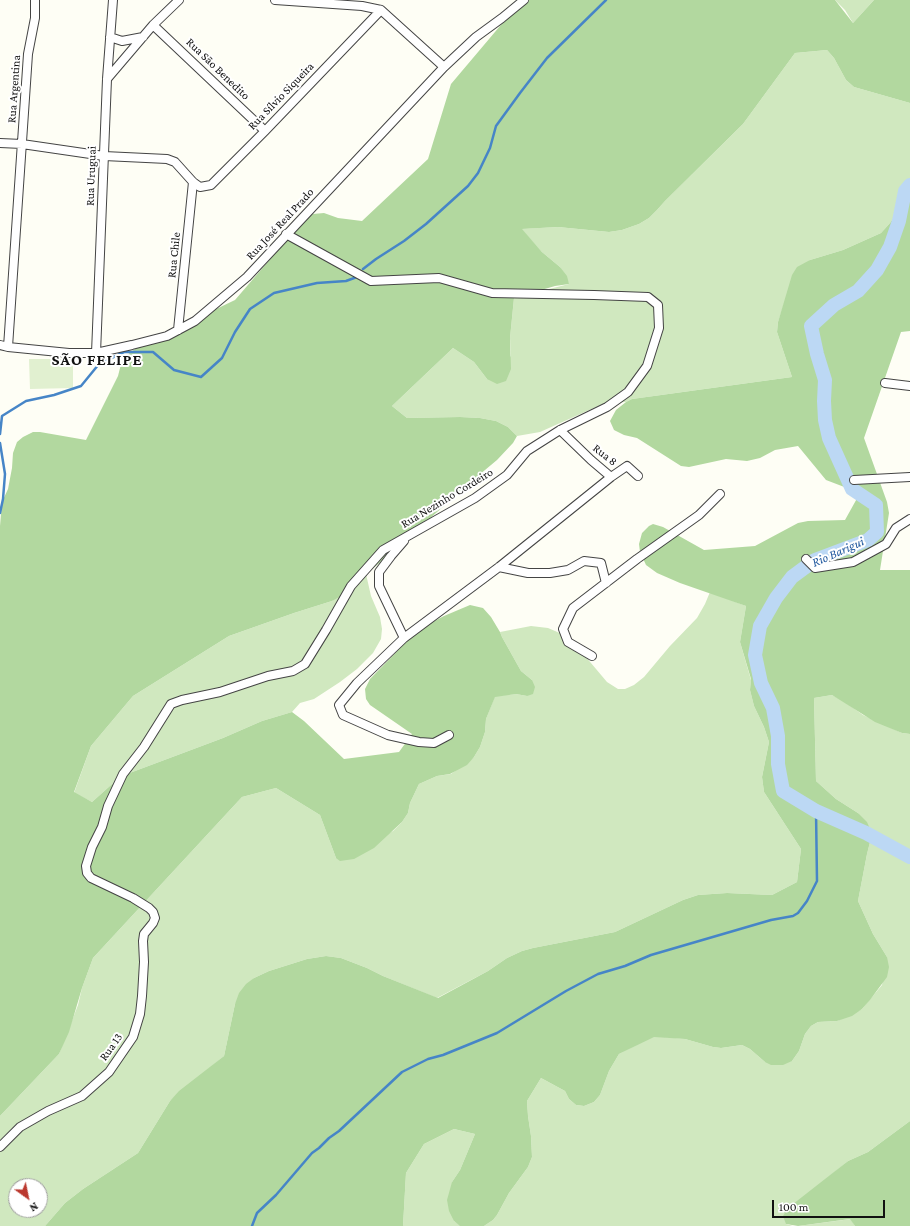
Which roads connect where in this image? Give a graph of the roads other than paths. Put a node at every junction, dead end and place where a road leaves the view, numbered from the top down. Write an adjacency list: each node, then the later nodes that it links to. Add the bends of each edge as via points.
1 (35, 0): 14 (street, Rua Argentina, via 35,18 28,54)
2 (113, 0): 8 (street, Rua Uruguai)
3 (179, 0): 7 (street)
4 (275, 0): 6 (street, via 362,6)
5 (524, 0): 10 (street, Rua José Real Prado, via 476,37)
6 (381, 10): 10 (street); 12 (street, Rua Sílvio Siqueira)
7 (153, 25): 9 (street); 12 (street, Rua São Benedito)
8 (110, 37): 9 (street, via 122,41); 11 (street, Rua Uruguai)
9 (143, 37): 11 (street)
10 (444, 67): 17 (street, Rua José Real Prado)
11 (107, 79): 15 (street, Rua Uruguai)
12 (265, 131): 16 (street, Rua Sílvio Siqueira, via 211,185 200,186)
13 (0, 143): 14 (street)
14 (22, 144): 15 (street); 19 (street, Rua Argentina)
15 (104, 156): 16 (street, via 167,159 175,162); 20 (street, Rua Uruguai)
16 (193, 182): 18 (street, Rua Chile)
17 (286, 234): 18 (street, Rua José Real Prado, via 247,277 195,321); 23 (street, Rua Nezinho Cordeiro, via 371,281 439,278 492,293 648,297 658,305 659,328 647,366 628,392 607,407)
18 (178, 330): 20 (street, Rua José Real Prado, via 153,340)
19 (4, 346): 20 (street, Rua José Real Prado, via 69,353)
20 (96, 353)
21 (885, 383): 22 (street)
22 (910, 386)
23 (560, 430): 25 (street, Rua 8); 30 (street, Rua Nezinho Cordeiro, via 527,451 508,475 475,498)
24 (638, 476): 25 (street, Rua 8, via 627,466)
25 (611, 477): 32 (street)
26 (910, 477): 27 (street)
27 (854, 480)
28 (720, 494): 33 (street, via 699,514)
29 (910, 519): 31 (street, via 896,528 886,544 853,562 815,568)
30 (409, 536): 34 (street, via 379,572 379,586); 37 (street, Rua Nezinho Cordeiro, via 383,550 351,586 305,664 293,671 171,704 144,747 123,774 86,866 91,878)
31 (806, 559)
32 (499, 567): 33 (street, via 528,574 568,570 584,561 601,563); 34 (street)
33 (606, 583): 35 (street, via 573,608 563,629 568,642)
34 (404, 638): 36 (street, via 357,683 339,705 343,715 388,735 419,742 434,743)
35 (592, 656)
36 (449, 734)
37 (149, 908): 38 (street, Rua 13, via 155,918 144,934 142,996 133,1038 109,1072 82,1096 20,1127)
38 (0, 1147)

